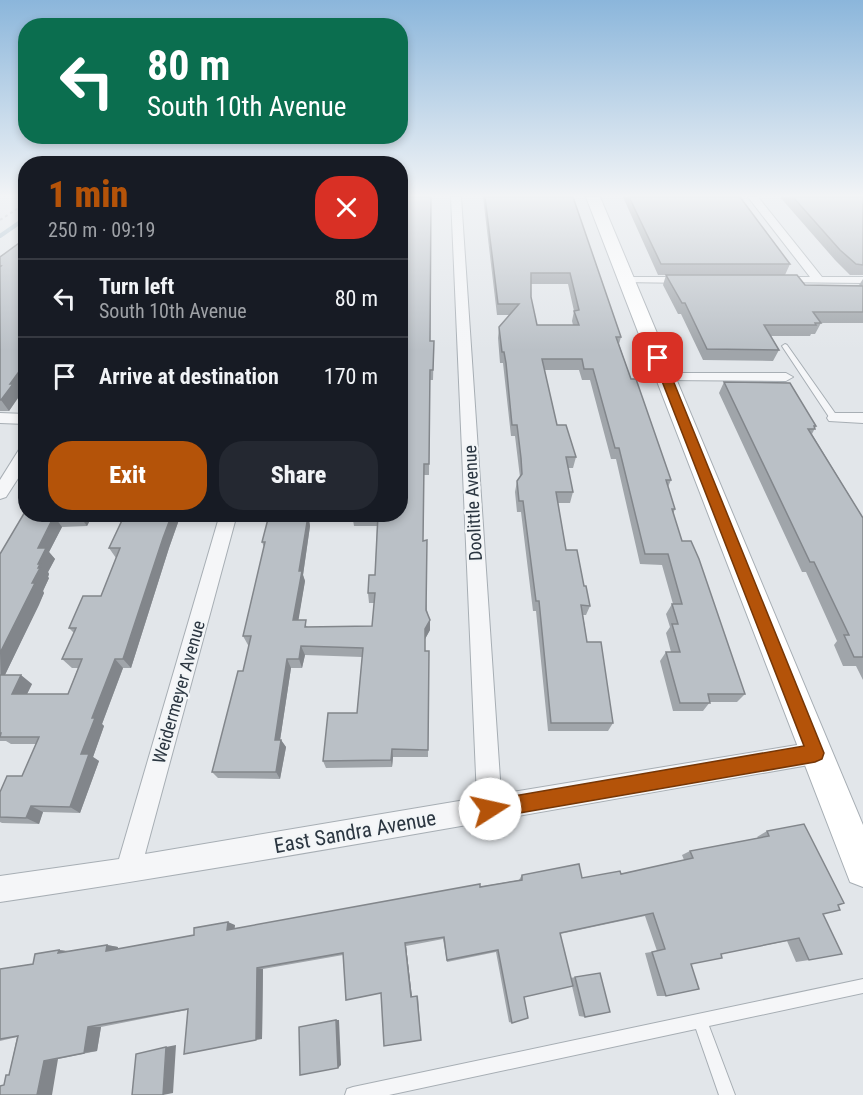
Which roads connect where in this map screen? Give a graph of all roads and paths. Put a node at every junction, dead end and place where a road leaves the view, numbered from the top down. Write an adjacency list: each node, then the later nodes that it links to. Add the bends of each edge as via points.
1 (459, 248): 20 (street, Doolittle Avenue)
2 (613, 248): 4 (street)
3 (794, 248): 7 (street)
4 (626, 280): 5 (street); 10 (street)
5 (705, 280)
6 (762, 280): 7 (street)
7 (819, 280): 8 (street)
8 (863, 280)
9 (785, 346): 14 (lane)
10 (667, 377): 11 (street); 19 (street)
11 (786, 377)
12 (0, 418): 13 (street)
13 (18, 418)
14 (834, 418): 15 (street)
15 (863, 418)
16 (18, 465): 17 (street)
17 (0, 493)
18 (227, 522): 22 (street, Weidermeyer Avenue)
19 (815, 753): 20 (street, East Sandra Avenue); 21 (street)
20 (490, 809): 22 (street, East Sandra Avenue)
21 (863, 869)
22 (128, 870): 23 (street, East Sandra Avenue)
23 (0, 889)
24 (863, 986): 25 (lane)
25 (700, 1020): 26 (lane); 27 (lane)
26 (353, 1095)
27 (727, 1095)

